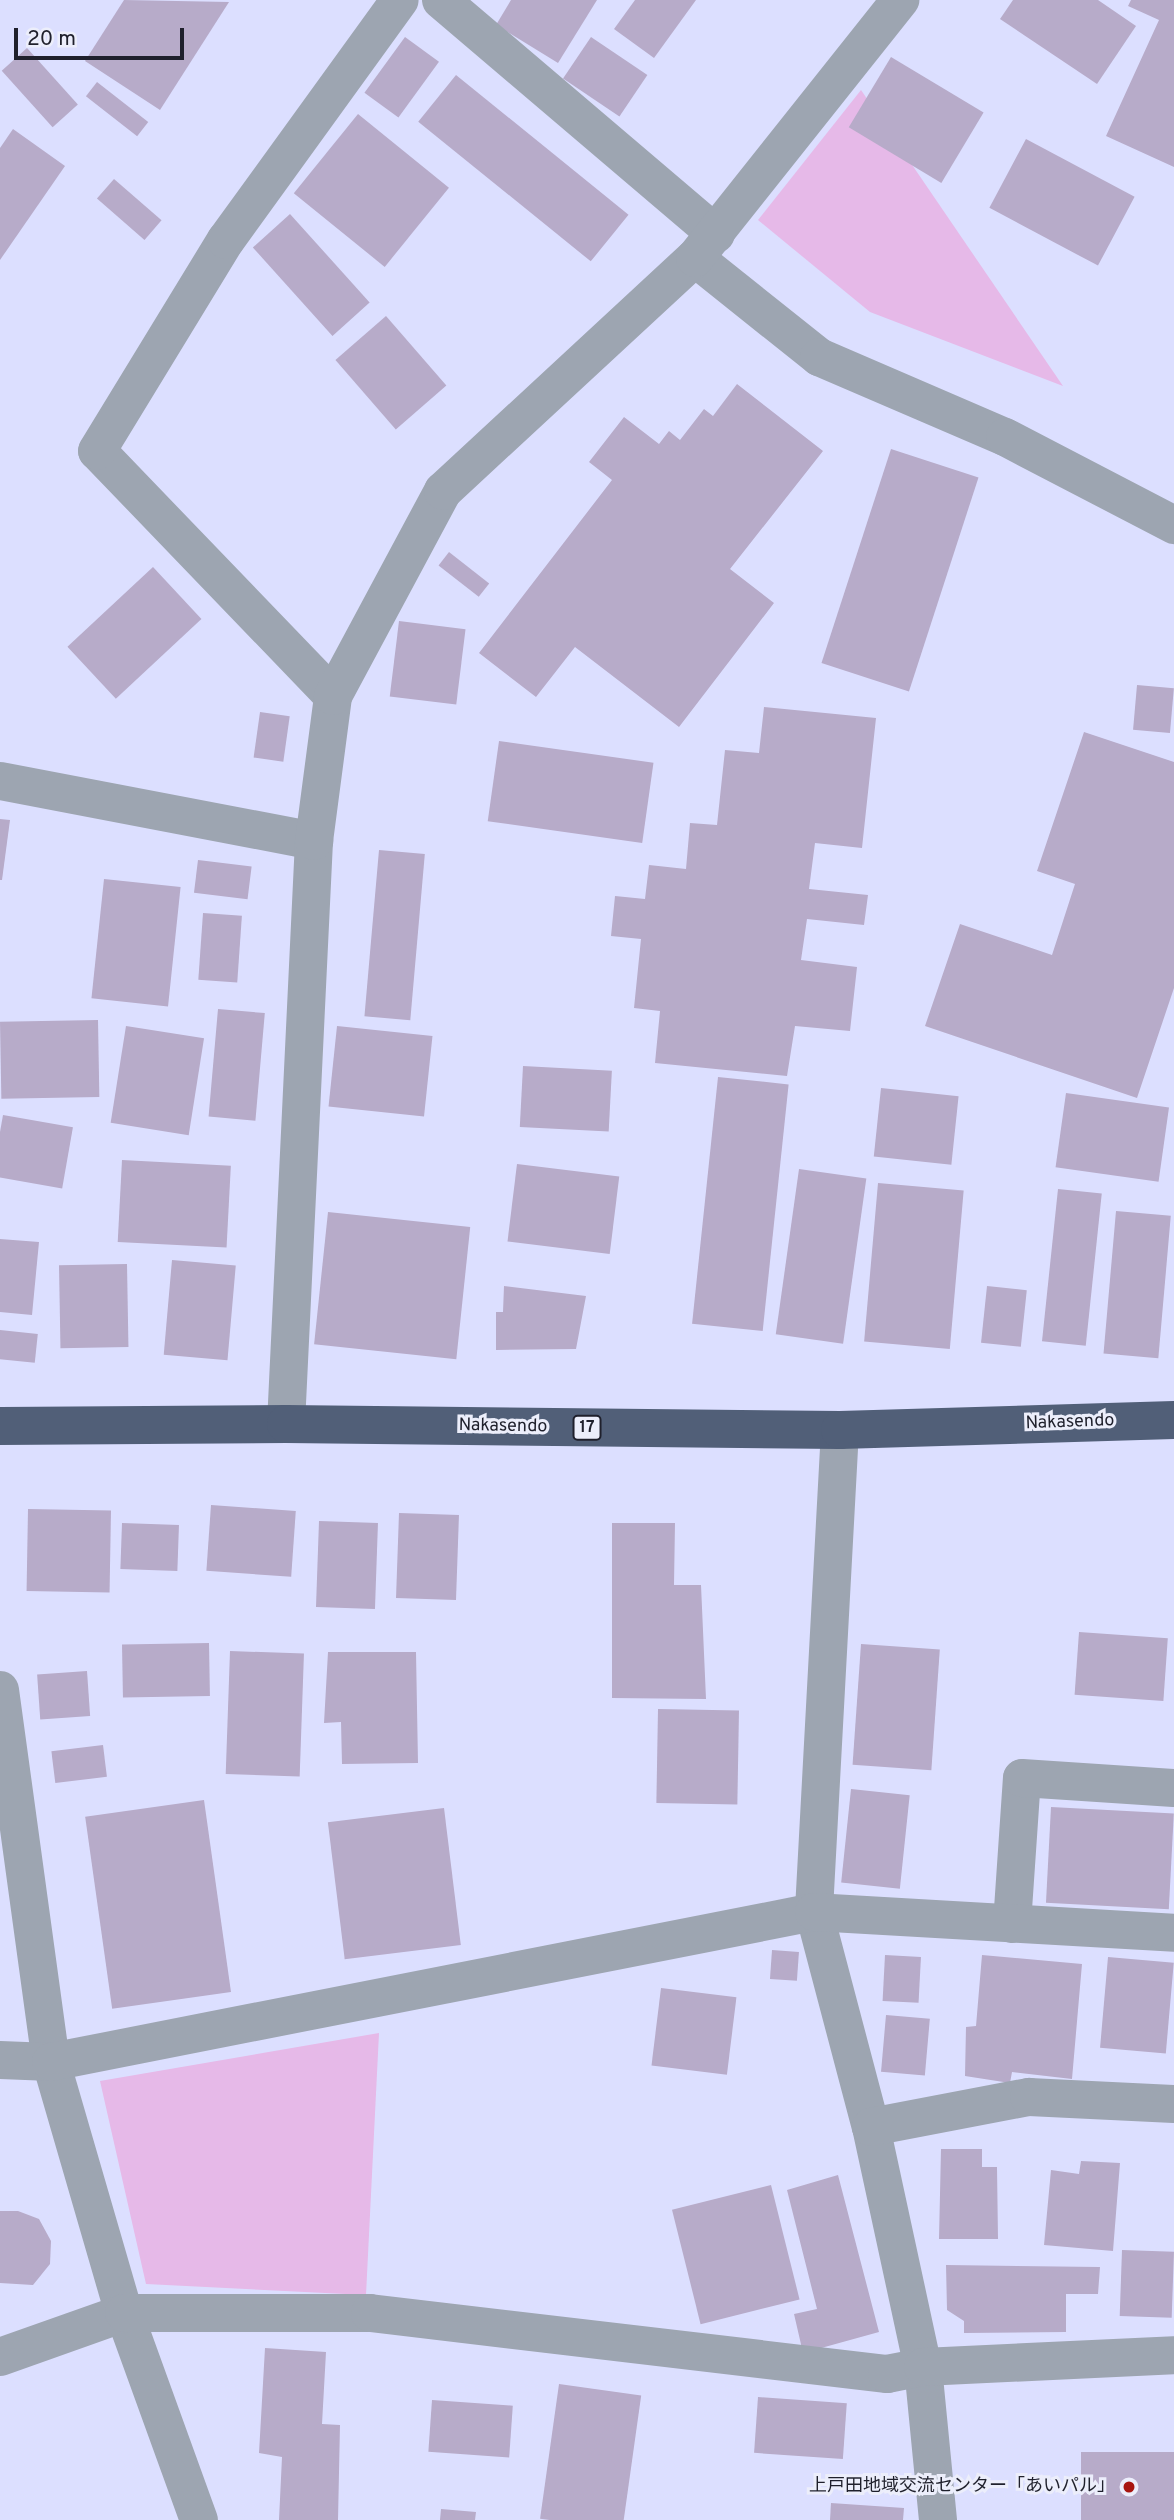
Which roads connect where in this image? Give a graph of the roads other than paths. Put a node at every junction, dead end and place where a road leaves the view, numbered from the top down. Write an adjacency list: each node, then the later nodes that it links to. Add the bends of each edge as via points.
1 (400, 0): 6 (street, via 226,240 97,451)
2 (441, 0): 4 (street)
3 (900, 0): 4 (street)
4 (706, 246): 5 (street, via 819,358 1005,437); 6 (street, via 443,491)
5 (1174, 525)
6 (333, 696): 8 (street)
7 (0, 781): 8 (street)
8 (314, 841): 10 (street)
9 (1174, 1420): 12 (highway, Nakasendo / 17)
10 (286, 1424): 11 (highway, Nakasendo / 17); 12 (highway, Nakasendo / 17)
11 (0, 1426)
12 (840, 1430): 15 (street)
13 (0, 1690): 19 (street)
14 (1174, 1788): 16 (street, via 1022,1778)
15 (814, 1912): 16 (street); 19 (street); 21 (street)
16 (1012, 1924): 17 (street)
17 (1174, 1933)
18 (0, 2060): 19 (street)
19 (51, 2062): 22 (street)
20 (1174, 2104): 21 (street, via 1029,2097)
21 (871, 2127): 25 (street)
22 (124, 2313): 24 (street); 25 (street, via 370,2313 887,2374); 26 (street)
23 (1174, 2355): 25 (street)
24 (0, 2357)
25 (923, 2367): 27 (street)
26 (199, 2520)
27 (938, 2520)

